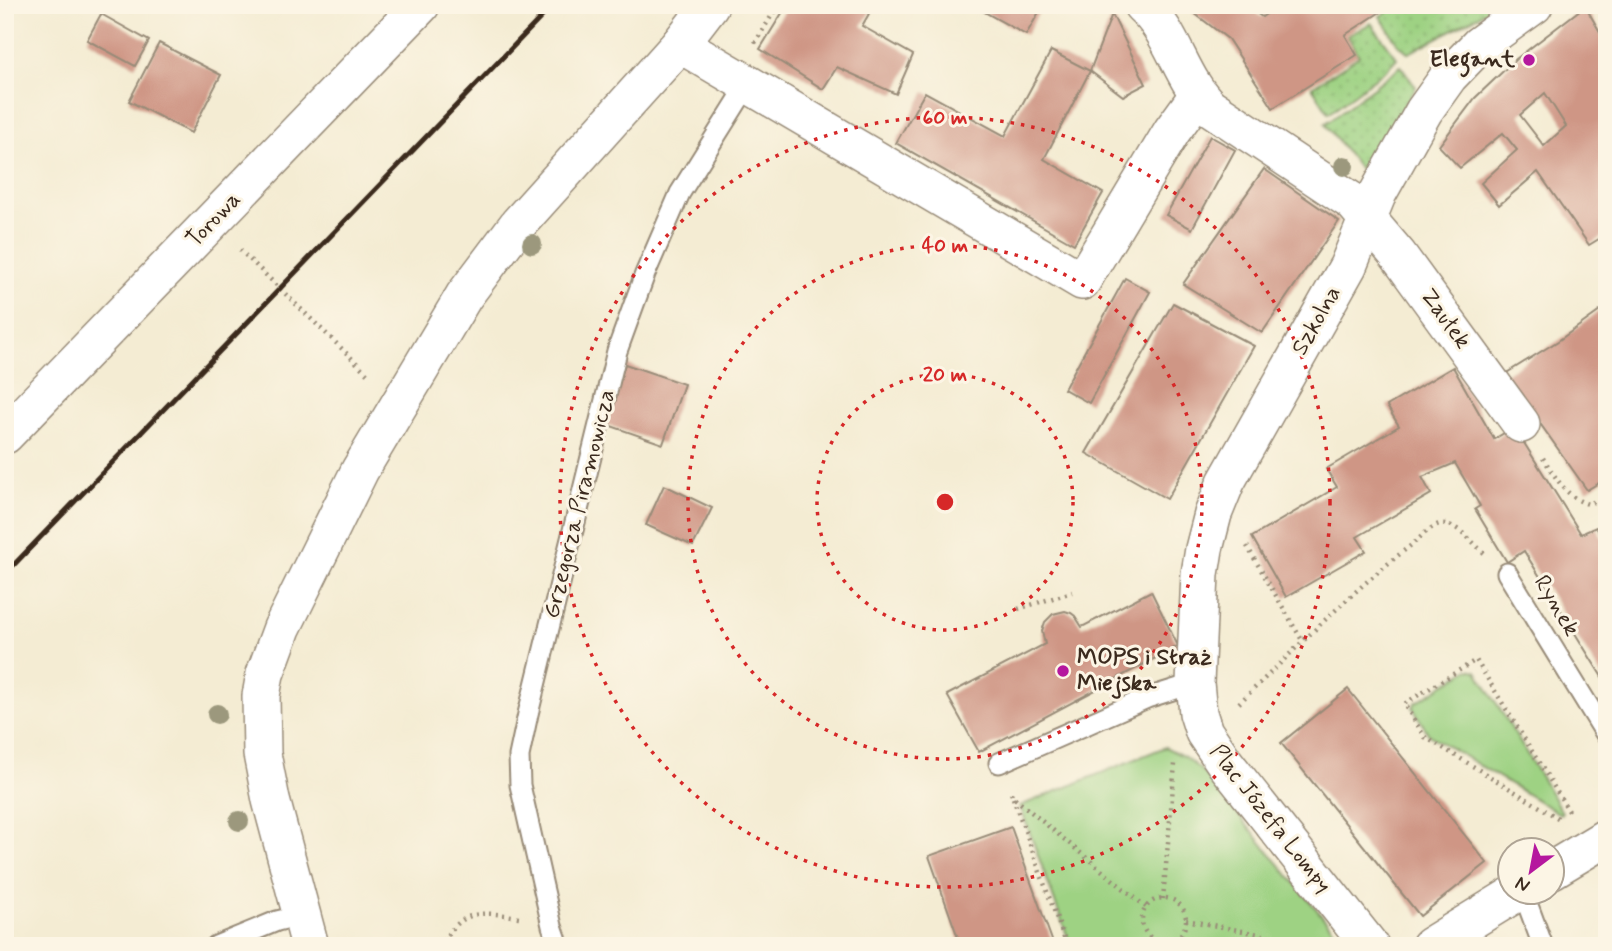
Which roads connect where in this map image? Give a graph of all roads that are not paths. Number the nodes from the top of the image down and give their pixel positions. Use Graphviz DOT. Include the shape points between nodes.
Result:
graph roads {
  1 [pos="421,5"];
  2 [pos="710,5"];
  3 [pos="1142,5"];
  4 [pos="1534,5"];
  5 [pos="680,44"];
  6 [pos="747,86"];
  7 [pos="1198,95"];
  8 [pos="1367,216"];
  9 [pos="1521,424"];
  10 [pos="5,435"];
  11 [pos="1507,573"];
  12 [pos="1195,683"];
  13 [pos="1607,736"];
  14 [pos="999,764"];
  15 [pos="1607,837"];
  16 [pos="1566,862"];
  17 [pos="1496,906"];
  18 [pos="1527,906"];
  19 [pos="306,930"];
  20 [pos="558,943"];
  21 [pos="216,946"];
  22 [pos="1370,946"];
  23 [pos="1430,946"];
  24 [pos="1543,946"];
  1 -- 10 [label="street, Torowa"];
  2 -- 5 [label="street"];
  3 -- 7 [label="street" via="1162,27"];
  4 -- 8 [label="street, Szkolna" via="1479,45 1450,76 1424,110"];
  5 -- 6 [label="street"];
  5 -- 19 [label="street" via="519,223 464,296 360,470 282,628 261,695 262,754"];
  6 -- 7 [label="street" via="1082,281"];
  6 -- 20 [label="lane, Grzegorza Piramowicza" via="680,193 617,351 528,714 519,756 520,785"];
  7 -- 8 [label="street" via="1226,119 1336,189"];
  8 -- 9 [label="street, Zaułek"];
  8 -- 12 [label="street, Szkolna" via="1348,266 1226,482 1213,514 1200,574"];
  11 -- 13 [label="lane, Rynek"];
  12 -- 14 [label="lane" via="1147,698"];
  12 -- 22 [label="street, Plac Józefa Lompy" via="1204,732"];
  15 -- 16 [label="street"];
  17 -- 23 [label="street"];
  18 -- 24 [label="lane"];
  19 -- 21 [label="lane" via="277,921"];
}
